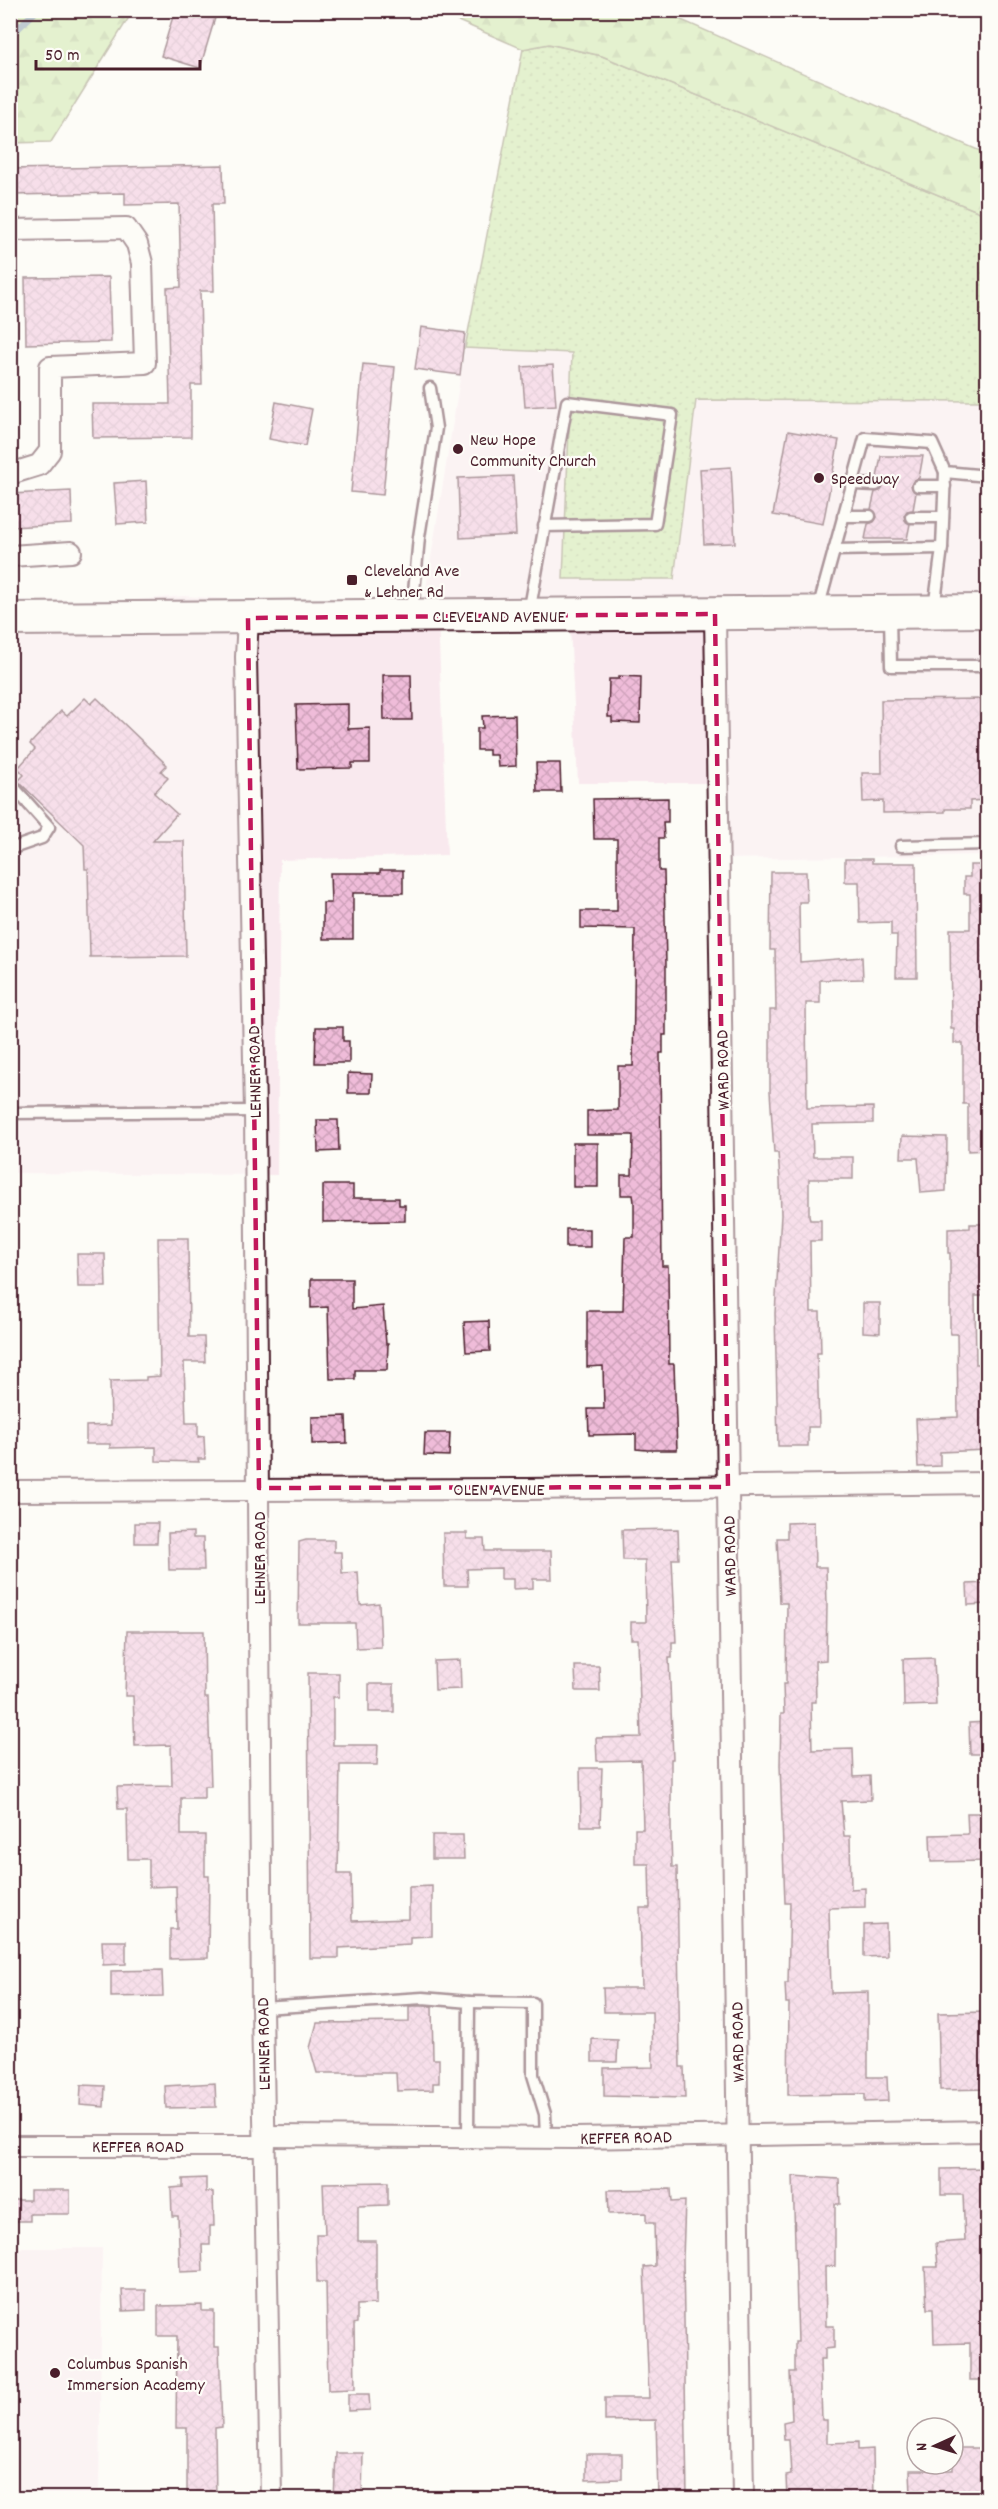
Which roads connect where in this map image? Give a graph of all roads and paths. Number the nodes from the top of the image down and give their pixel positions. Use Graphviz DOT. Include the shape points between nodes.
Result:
graph roads {
  1 [pos="10,230"];
  2 [pos="430,388"];
  3 [pos="945,472"];
  4 [pos="10,474"];
  5 [pos="987,476"];
  6 [pos="853,484"];
  7 [pos="876,485"];
  8 [pos="918,486"];
  9 [pos="945,486"];
  10 [pos="843,516"];
  11 [pos="870,516"];
  12 [pos="911,517"];
  13 [pos="943,517"];
  14 [pos="544,526"];
  15 [pos="942,548"];
  16 [pos="834,550"];
  17 [pos="71,552"];
  18 [pos="10,556"];
  19 [pos="890,611"];
  20 [pos="934,611"];
  21 [pos="987,611"];
  22 [pos="817,612"];
  23 [pos="715,614"];
  24 [pos="529,616"];
  25 [pos="412,617"];
  26 [pos="248,618"];
  27 [pos="10,619"];
  28 [pos="987,666"];
  29 [pos="10,783"];
  30 [pos="987,844"];
  31 [pos="902,846"];
  32 [pos="10,849"];
  33 [pos="255,1111"];
  34 [pos="10,1113"];
  35 [pos="987,1483"];
  36 [pos="728,1487"];
  37 [pos="259,1488"];
  38 [pos="10,1491"];
  39 [pos="469,2002"];
  40 [pos="262,2008"];
  41 [pos="987,2131"];
  42 [pos="468,2136"];
  43 [pos="739,2136"];
  44 [pos="546,2137"];
  45 [pos="265,2141"];
  46 [pos="10,2146"];
  47 [pos="271,2499"];
  48 [pos="743,2499"];
  1 -- 4 [label="street" via="126,228 137,244 142,263 145,363 50,367 50,451 39,465"];
  2 -- 25 [label="lane" via="436,428 419,537"];
  3 -- 5 [label="lane"];
  3 -- 6 [label="lane" via="932,443 865,438"];
  3 -- 9 [label="lane"];
  6 -- 7 [label="lane"];
  6 -- 10 [label="lane"];
  8 -- 9 [label="lane"];
  9 -- 13 [label="lane"];
  10 -- 11 [label="lane"];
  10 -- 16 [label="lane"];
  12 -- 13 [label="lane"];
  13 -- 15 [label="lane"];
  14 -- 14 [label="lane" via="567,402 672,415 655,524"];
  14 -- 24 [label="lane"];
  15 -- 16 [label="lane"];
  15 -- 20 [label="lane"];
  16 -- 22 [label="lane"];
  17 -- 18 [label="street"];
  19 -- 20 [label="main road, CLEVELAND AVENUE"];
  19 -- 22 [label="main road, CLEVELAND AVENUE"];
  19 -- 28 [label="lane" via="891,666"];
  20 -- 21 [label="main road, CLEVELAND AVENUE"];
  22 -- 23 [label="main road, CLEVELAND AVENUE"];
  23 -- 24 [label="main road, CLEVELAND AVENUE"];
  23 -- 36 [label="street, WARD ROAD"];
  24 -- 25 [label="main road, CLEVELAND AVENUE"];
  25 -- 26 [label="main road, CLEVELAND AVENUE"];
  26 -- 27 [label="main road, CLEVELAND AVENUE"];
  26 -- 33 [label="street, LEHNER ROAD"];
  29 -- 32 [label="lane" via="49,827 42,838"];
  30 -- 31 [label="lane"];
  33 -- 34 [label="lane"];
  33 -- 37 [label="street, LEHNER ROAD"];
  35 -- 36 [label="street, OLEN AVENUE"];
  36 -- 37 [label="street, OLEN AVENUE"];
  36 -- 43 [label="street, WARD ROAD"];
  37 -- 38 [label="street, OLEN AVENUE"];
  37 -- 40 [label="street, LEHNER ROAD"];
  39 -- 40 [label="lane" via="423,1998"];
  39 -- 42 [label="lane"];
  39 -- 44 [label="lane" via="533,2003 533,2075 545,2114"];
  40 -- 45 [label="street, LEHNER ROAD"];
  41 -- 43 [label="street, KEFFER ROAD"];
  42 -- 44 [label="street, KEFFER ROAD"];
  42 -- 45 [label="street, KEFFER ROAD"];
  43 -- 44 [label="street, KEFFER ROAD"];
  43 -- 48 [label="street, WARD ROAD"];
  45 -- 46 [label="street, KEFFER ROAD"];
  45 -- 47 [label="street, LEHNER ROAD"];
}
